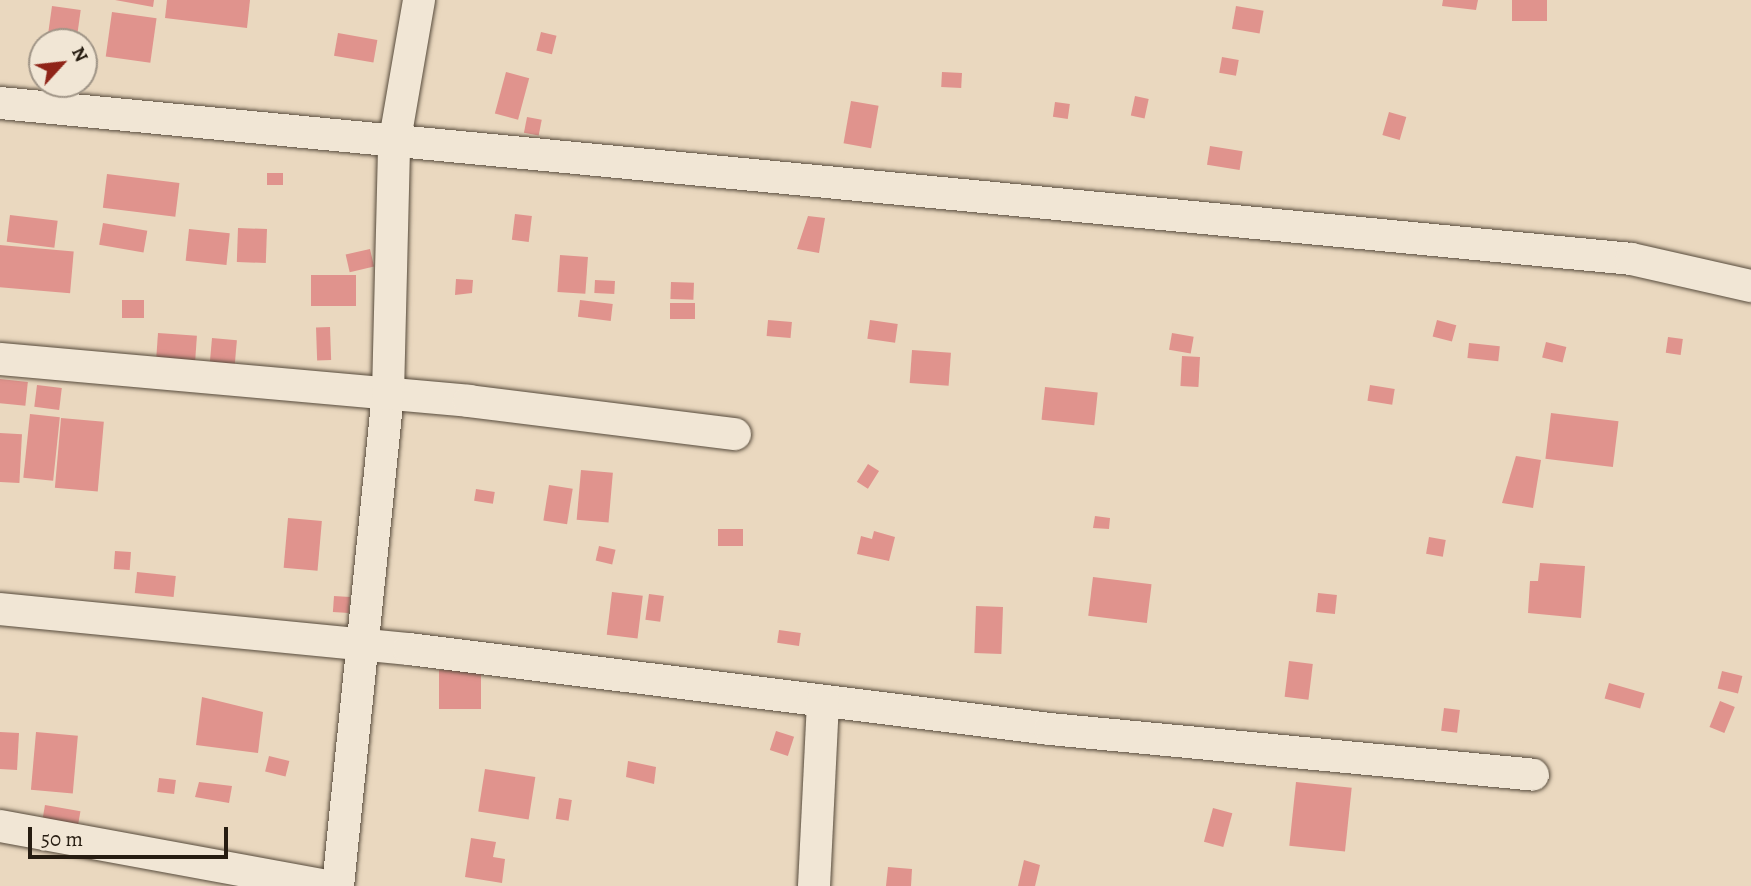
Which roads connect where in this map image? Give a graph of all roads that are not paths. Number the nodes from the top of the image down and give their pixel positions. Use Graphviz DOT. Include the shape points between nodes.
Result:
graph roads {
  1 [pos="419,0"];
  2 [pos="0,103"];
  3 [pos="394,145"];
  4 [pos="1751,286"];
  5 [pos="0,359"];
  6 [pos="388,394"];
  7 [pos="736,434"];
  8 [pos="0,609"];
  9 [pos="361,644"];
  10 [pos="823,701"];
  11 [pos="1533,775"];
  12 [pos="0,826"];
  13 [pos="328,886"];
  14 [pos="338,886"];
  15 [pos="814,886"];
  1 -- 3 [label="street"];
  2 -- 3 [label="street"];
  3 -- 4 [label="street" via="1630,259"];
  3 -- 6 [label="street"];
  5 -- 6 [label="street"];
  6 -- 7 [label="street"];
  6 -- 9 [label="street"];
  8 -- 9 [label="street"];
  9 -- 10 [label="street"];
  9 -- 14 [label="street"];
  10 -- 11 [label="street"];
  10 -- 15 [label="street"];
  12 -- 13 [label="street"];
}
